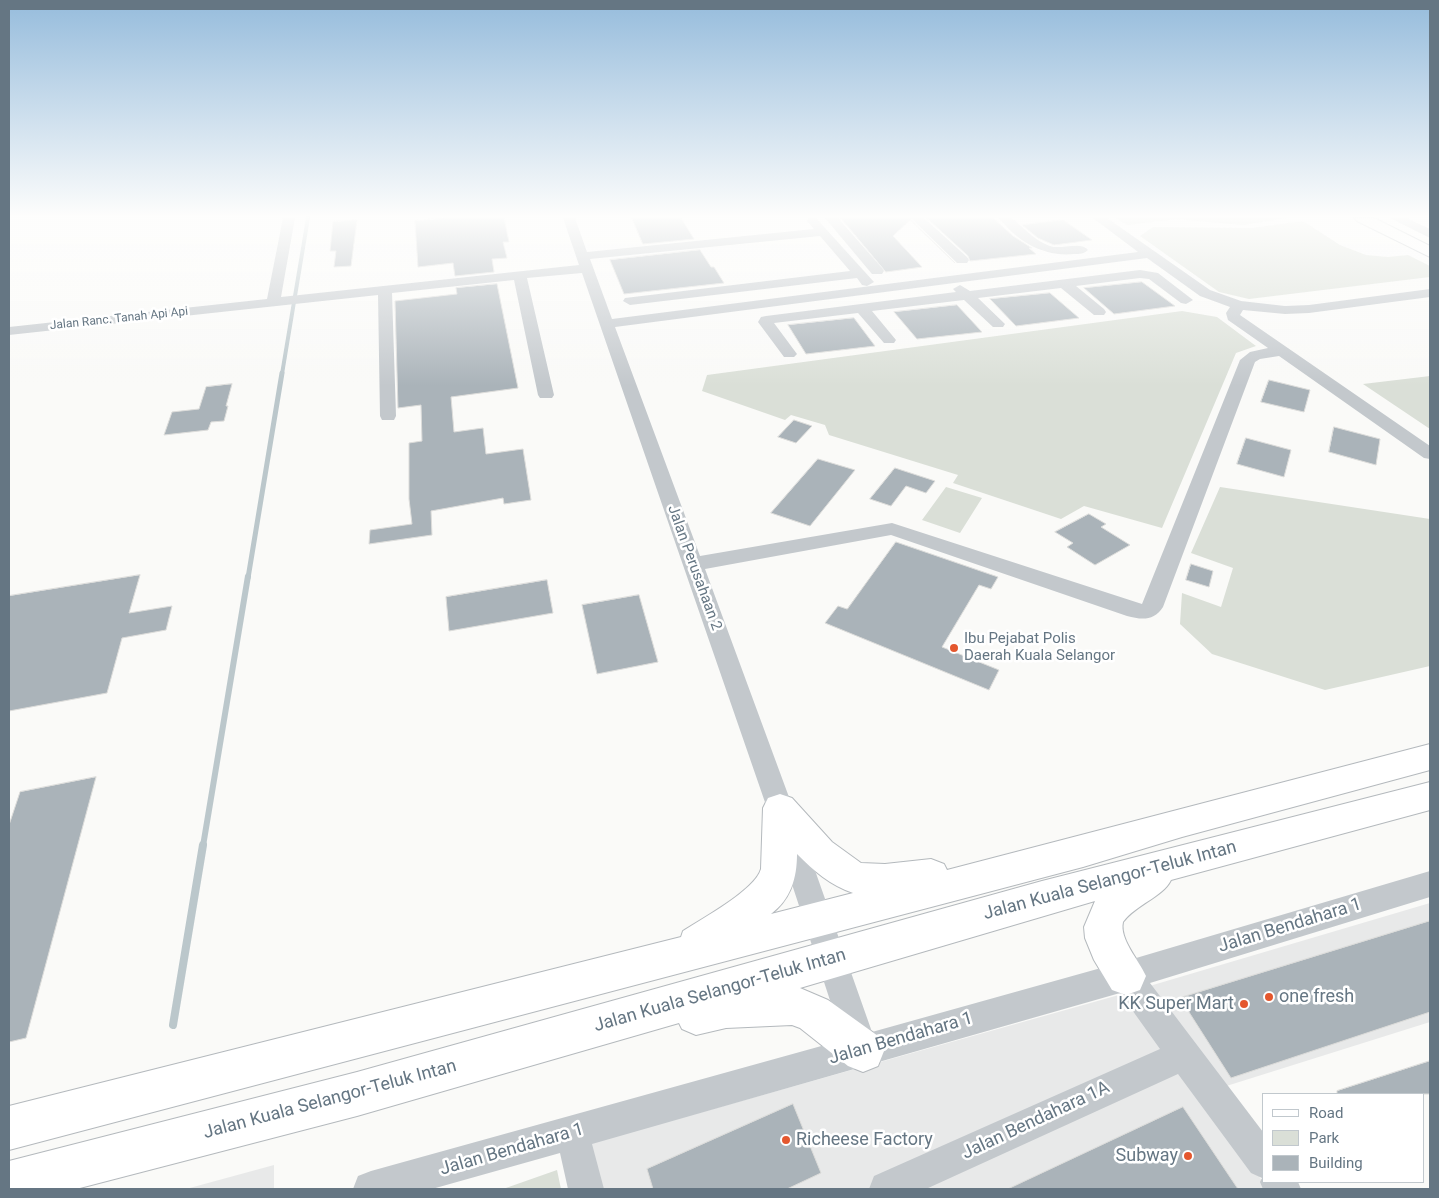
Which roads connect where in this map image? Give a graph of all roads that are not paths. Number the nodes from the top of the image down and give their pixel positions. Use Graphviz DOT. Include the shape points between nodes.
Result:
graph roads {
  1 [pos="282,274"];
  2 [pos="530,274"];
  3 [pos="589,274"];
  4 [pos="860,274"];
  5 [pos="997,274"];
  6 [pos="1178,274"];
  7 [pos="520,276"];
  8 [pos="950,280"];
  9 [pos="1064,283"];
  10 [pos="385,290"];
  11 [pos="873,290"];
  12 [pos="1430,293"];
  13 [pos="966,294"];
  14 [pos="1186,300"];
  15 [pos="630,301"];
  16 [pos="279,302"];
  17 [pos="1239,305"];
  18 [pos="860,307"];
  19 [pos="1099,312"];
  20 [pos="607,324"];
  21 [pos="998,324"];
  22 [pos="9,330"];
  23 [pos="889,340"];
  24 [pos="1281,352"];
  25 [pos="790,354"];
  26 [pos="546,394"];
  27 [pos="388,416"];
  28 [pos="1430,454"];
  29 [pos="693,564"];
  30 [pos="1430,757"];
  31 [pos="1430,796"];
  32 [pos="780,808"];
  33 [pos="1083,851"];
  34 [pos="1171,865"];
  35 [pos="1430,884"];
  36 [pos="818,920"];
  37 [pos="684,954"];
  38 [pos="831,960"];
  39 [pos="1126,976"];
  40 [pos="863,1050"];
  41 [pos="1185,1054"];
  42 [pos="357,1094"];
  43 [pos="9,1128"];
  44 [pos="572,1132"];
  45 [pos="1262,1160"];
  46 [pos="9,1184"];
  47 [pos="371,1189"];
  48 [pos="586,1189"];
  49 [pos="887,1189"];
  1 -- 16 [label="street"];
  2 -- 7 [label="street, Jalan Ranc. Tanah Api Api"];
  3 -- 20 [label="street, Jalan Perusahaan 2"];
  4 -- 11 [label="street"];
  4 -- 15 [label="street"];
  5 -- 8 [label="street"];
  6 -- 17 [label="street" via="1205,293"];
  7 -- 10 [label="street, Jalan Ranc. Tanah Api Api"];
  7 -- 26 [label="street"];
  8 -- 11 [label="street"];
  8 -- 13 [label="street"];
  9 -- 13 [label="street"];
  9 -- 14 [label="street" via="1147,274"];
  9 -- 19 [label="street"];
  10 -- 16 [label="street, Jalan Ranc. Tanah Api Api"];
  10 -- 27 [label="street"];
  11 -- 20 [label="street"];
  12 -- 17 [label="street" via="1309,309"];
  13 -- 18 [label="street"];
  13 -- 21 [label="street"];
  16 -- 22 [label="street, Jalan Ranc. Tanah Api Api"];
  17 -- 24 [label="street" via="1233,316"];
  18 -- 23 [label="street"];
  18 -- 25 [label="street" via="766,320"];
  20 -- 29 [label="street, Jalan Perusahaan 2"];
  24 -- 28 [label="street"];
  24 -- 29 [label="street" via="1248,360 1152,607 1146,612 892,529"];
  29 -- 32 [label="street, Jalan Perusahaan 2"];
  30 -- 33 [label="main road"];
  31 -- 34 [label="main road, Jalan Kuala Selangor-Teluk Intan"];
  32 -- 33 [label="main road" via="818,852 846,873 869,881 924,876"];
  32 -- 36 [label="street, Jalan Perusahaan 2"];
  32 -- 37 [label="main road" via="780,869 774,887"];
  33 -- 36 [label="main road"];
  34 -- 38 [label="main road, Jalan Kuala Selangor-Teluk Intan" via="1042,898"];
  34 -- 39 [label="main road" via="1113,904 1104,920 1104,938"];
  35 -- 39 [label="street, Jalan Bendahara 1"];
  36 -- 37 [label="main road"];
  36 -- 38 [label="street, Jalan Perusahaan 2"];
  37 -- 43 [label="main road"];
  38 -- 40 [label="street, Jalan Perusahaan 2"];
  38 -- 42 [label="main road, Jalan Kuala Selangor-Teluk Intan"];
  39 -- 40 [label="street, Jalan Bendahara 1"];
  39 -- 41 [label="street"];
  40 -- 42 [label="main road" via="814,1014 793,1005 726,1008"];
  40 -- 44 [label="street, Jalan Bendahara 1"];
  41 -- 45 [label="street"];
  41 -- 49 [label="street, Jalan Bendahara 1A"];
  42 -- 46 [label="main road, Jalan Kuala Selangor-Teluk Intan"];
  44 -- 47 [label="street, Jalan Bendahara 1"];
  44 -- 48 [label="street"];
}
